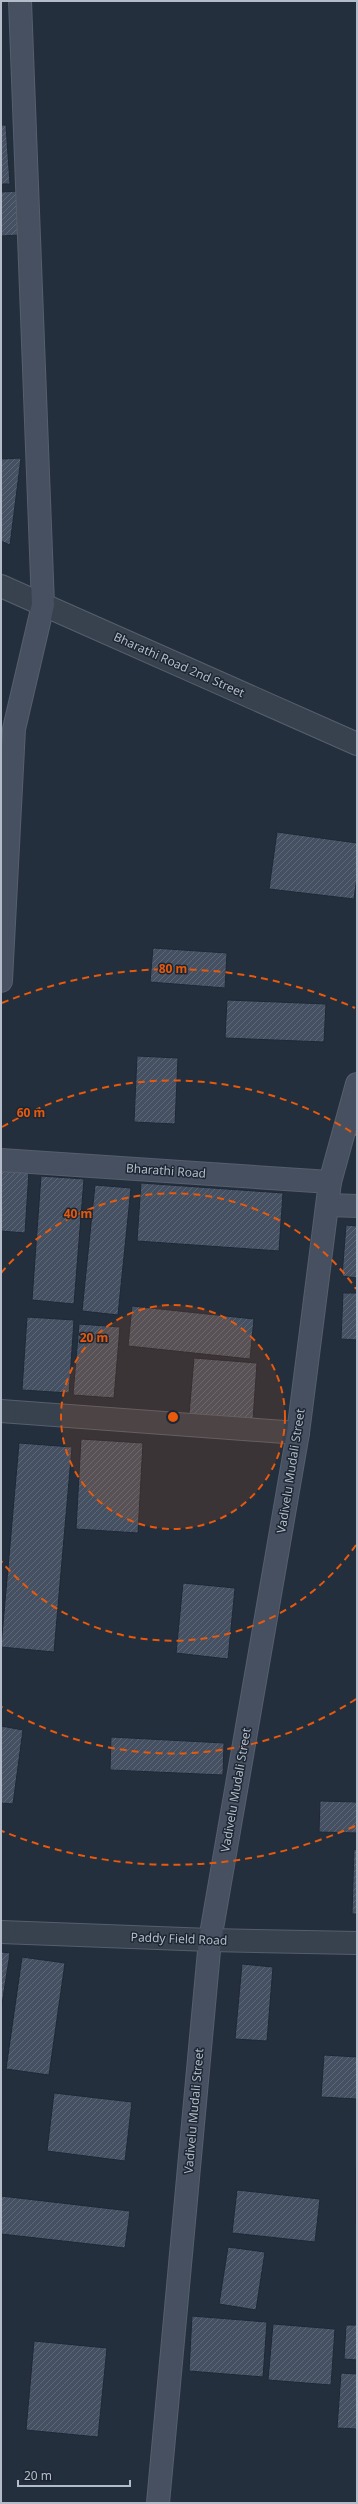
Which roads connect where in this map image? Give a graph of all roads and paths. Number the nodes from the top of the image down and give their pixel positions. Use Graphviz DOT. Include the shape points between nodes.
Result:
graph roads {
  1 [pos="20,1"];
  2 [pos="1,586"];
  3 [pos="43,605"];
  4 [pos="357,744"];
  5 [pos="5,845"];
  6 [pos="1,981"];
  7 [pos="357,1084"];
  8 [pos="1,1160"];
  9 [pos="330,1182"];
  10 [pos="328,1205"];
  11 [pos="357,1206"];
  12 [pos="1,1411"];
  13 [pos="298,1433"];
  14 [pos="1,1932"];
  15 [pos="210,1940"];
  16 [pos="357,1943"];
  17 [pos="158,2503"];
  1 -- 3 [label="street"];
  2 -- 3 [label="street, Bharathi Road 2nd Street"];
  3 -- 4 [label="street, Bharathi Road 2nd Street"];
  3 -- 5 [label="street" via="14,729"];
  5 -- 6 [label="street"];
  7 -- 9 [label="street, Vadivelu Mudali Street"];
  8 -- 9 [label="street, Bharathi Road"];
  9 -- 10 [label="street, Vadivelu Mudali Street"];
  10 -- 11 [label="street"];
  10 -- 13 [label="street, Vadivelu Mudali Street"];
  12 -- 13 [label="street"];
  13 -- 15 [label="street, Vadivelu Mudali Street"];
  14 -- 15 [label="street, Paddy Field Road"];
  15 -- 16 [label="street, Paddy Field Road"];
  15 -- 17 [label="street, Vadivelu Mudali Street"];
}
